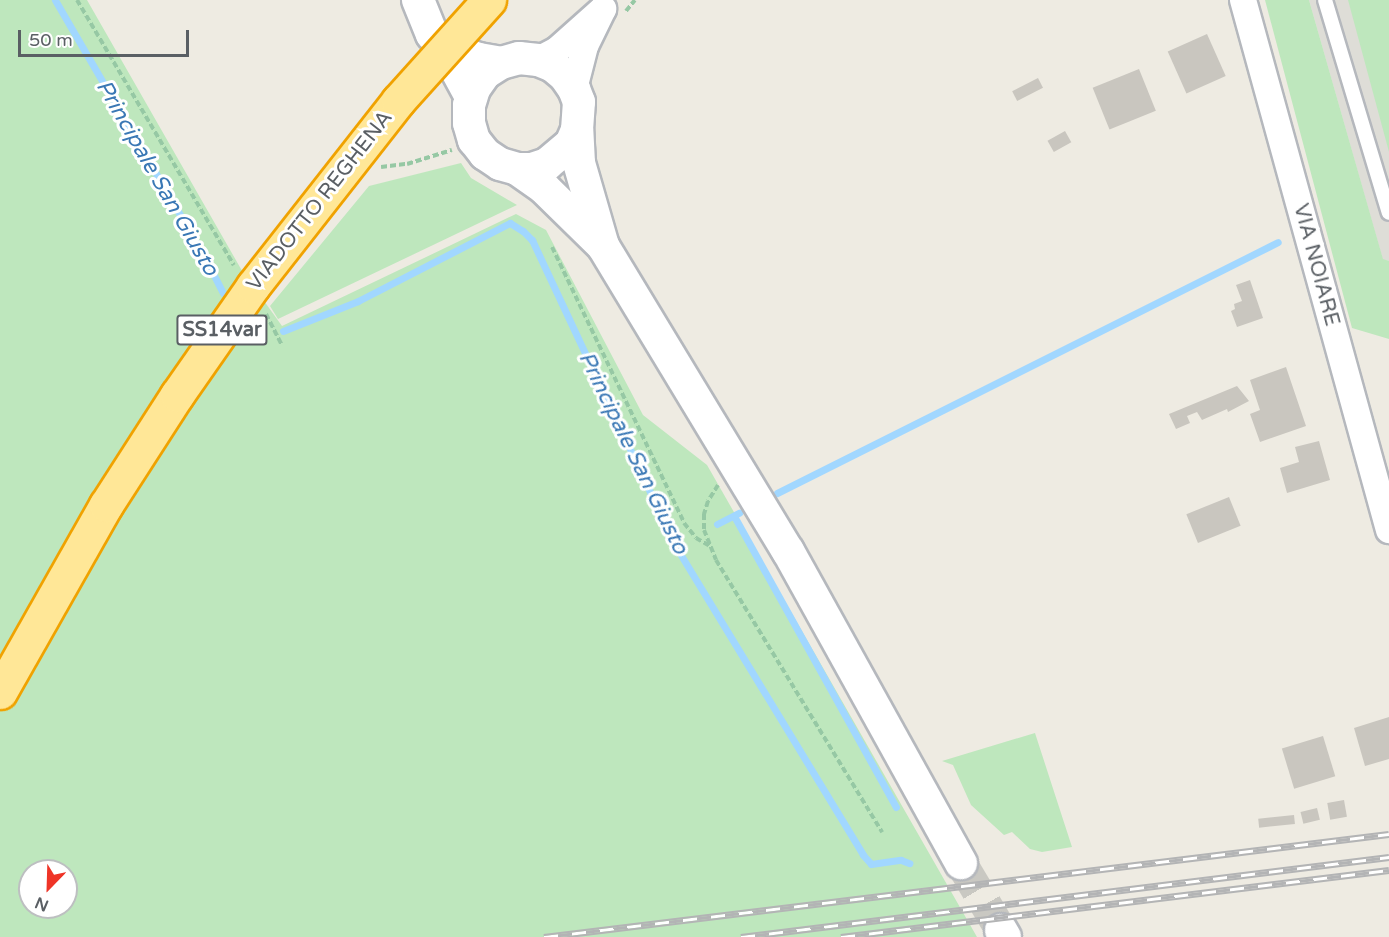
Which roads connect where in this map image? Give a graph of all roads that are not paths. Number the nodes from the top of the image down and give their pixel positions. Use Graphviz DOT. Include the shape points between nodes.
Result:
graph roads {
  1 [pos="418,0"];
  2 [pos="489,0"];
  3 [pos="1243,0"];
  4 [pos="1325,0"];
  5 [pos="607,5"];
  6 [pos="444,47"];
  7 [pos="538,60"];
  8 [pos="501,63"];
  9 [pos="574,89"];
  10 [pos="471,97"];
  11 [pos="577,130"];
  12 [pos="516,169"];
  13 [pos="1389,213"];
  14 [pos="603,246"];
  15 [pos="1389,530"];
  16 [pos="0,692"];
  17 [pos="960,862"];
  1 -- 6 [label="street" via="432,34"];
  2 -- 16 [label="highway, VIADOTTO REGHENA / SS14var, bridge" via="398,101 253,286 106,505"];
  3 -- 15 [label="street, VIA NOIARE"];
  4 -- 13 [label="lane"];
  5 -- 7 [label="street" via="565,43"];
  5 -- 9 [label="street" via="585,46"];
  6 -- 8 [label="street"];
  6 -- 10 [label="street"];
  7 -- 8 [label="street" via="519,58"];
  7 -- 9 [label="street" via="565,76"];
  8 -- 10 [label="street" via="485,73"];
  9 -- 11 [label="street" via="579,102"];
  10 -- 12 [label="street" via="469,123 474,140 485,154"];
  11 -- 12 [label="street" via="571,144 547,164"];
  11 -- 14 [label="street" via="581,173"];
  12 -- 14 [label="street" via="561,203"];
  14 -- 17 [label="street" via="788,551"];
}
